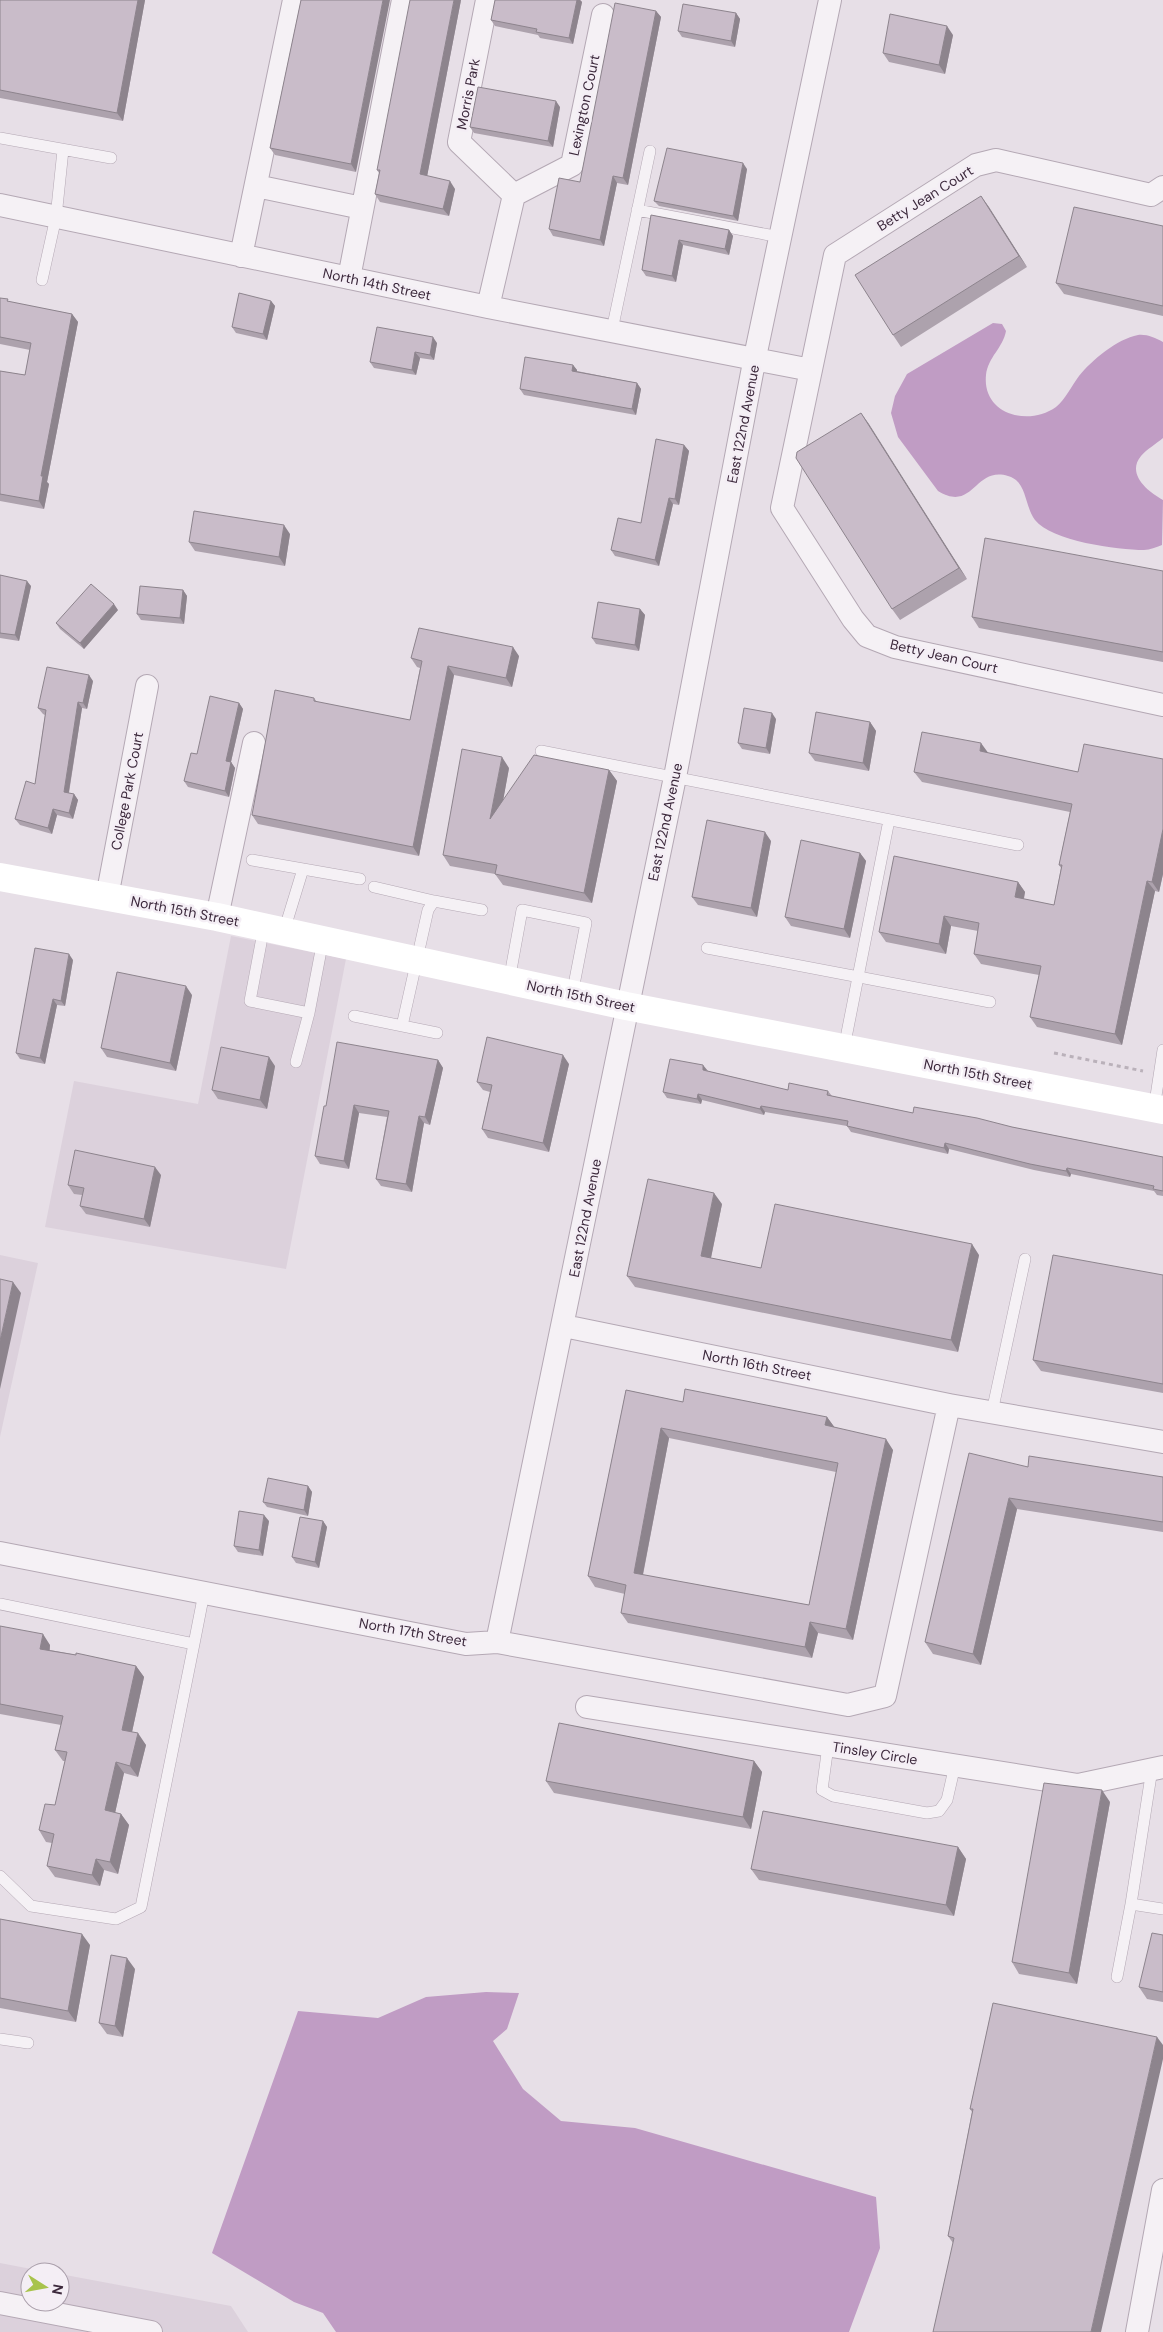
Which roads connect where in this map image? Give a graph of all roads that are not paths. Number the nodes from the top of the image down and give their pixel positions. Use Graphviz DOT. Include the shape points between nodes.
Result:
graph roads {
  1 [pos="294,0"];
  2 [pos="403,0"];
  3 [pos="486,0"];
  4 [pos="830,0"];
  5 [pos="603,15"];
  6 [pos="0,138"];
  7 [pos="63,150"];
  8 [pos="650,151"];
  9 [pos="111,158"];
  10 [pos="256,186"];
  11 [pos="1159,193"];
  12 [pos="514,195"];
  13 [pos="0,205"];
  14 [pos="362,208"];
  15 [pos="638,210"];
  16 [pos="56,217"];
  17 [pos="780,238"];
  18 [pos="241,256"];
  19 [pos="348,278"];
  20 [pos="42,280"];
  21 [pos="488,307"];
  22 [pos="612,330"];
  23 [pos="755,357"];
  24 [pos="811,370"];
  25 [pos="147,686"];
  26 [pos="1163,705"];
  27 [pos="254,743"];
  28 [pos="541,751"];
  29 [pos="675,777"];
  30 [pos="889,820"];
  31 [pos="1018,845"];
  32 [pos="252,860"];
  33 [pos="303,869"];
  34 [pos="0,877"];
  35 [pos="360,879"];
  36 [pos="374,887"];
  37 [pos="107,897"];
  38 [pos="434,901"];
  39 [pos="482,910"];
  40 [pos="218,917"];
  41 [pos="274,929"];
  42 [pos="323,940"];
  43 [pos="707,948"];
  44 [pos="417,960"];
  45 [pos="858,977"];
  46 [pos="509,981"];
  47 [pos="572,995"];
  48 [pos="990,1002"];
  49 [pos="626,1006"];
  50 [pos="309,1013"];
  51 [pos="354,1016"];
  52 [pos="402,1026"];
  53 [pos="437,1033"];
  54 [pos="844,1048"];
  55 [pos="1163,1050"];
  56 [pos="296,1062"];
  57 [pos="1158,1110"];
  58 [pos="1026,1259"];
  59 [pos="564,1326"];
  60 [pos="949,1405"];
  61 [pos="992,1412"];
  62 [pos="1163,1442"];
  63 [pos="0,1553"];
  64 [pos="204,1593"];
  65 [pos="0,1604"];
  66 [pos="497,1642"];
  67 [pos="194,1644"];
  68 [pos="586,1707"];
  69 [pos="828,1746"];
  70 [pos="955,1766"];
  71 [pos="1158,1768"];
  72 [pos="0,1876"];
  73 [pos="1131,1904"];
  74 [pos="1163,1909"];
  75 [pos="1117,1977"];
  76 [pos="0,2039"];
  77 [pos="28,2043"];
  78 [pos="1163,2190"];
  79 [pos="0,2303"];
  80 [pos="152,2332"];
  81 [pos="1137,2332"];
  1 -- 10 [label="street"];
  2 -- 14 [label="street"];
  3 -- 12 [label="street, Morris Park" via="459,142"];
  4 -- 17 [label="street, East 122nd Avenue"];
  5 -- 12 [label="street, Lexington Court" via="572,165"];
  6 -- 7 [label="lane"];
  7 -- 9 [label="lane"];
  7 -- 16 [label="lane"];
  8 -- 15 [label="lane"];
  10 -- 14 [label="street"];
  10 -- 18 [label="street"];
  11 -- 24 [label="street, Betty Jean Court" via="996,160 976,165 835,255"];
  12 -- 21 [label="street"];
  13 -- 16 [label="street, North 14th Street"];
  14 -- 19 [label="street"];
  15 -- 17 [label="lane"];
  15 -- 22 [label="lane"];
  16 -- 18 [label="street, North 14th Street"];
  16 -- 20 [label="lane"];
  17 -- 23 [label="street, East 122nd Avenue"];
  18 -- 19 [label="street, North 14th Street"];
  19 -- 21 [label="street, North 14th Street"];
  21 -- 22 [label="street, North 14th Street"];
  22 -- 23 [label="street, North 14th Street"];
  23 -- 24 [label="street"];
  23 -- 29 [label="street, East 122nd Avenue"];
  24 -- 26 [label="street, Betty Jean Court" via="782,508 853,620 867,636 894,647"];
  25 -- 37 [label="street, College Park Court"];
  27 -- 40 [label="street"];
  28 -- 29 [label="lane"];
  29 -- 30 [label="lane"];
  29 -- 49 [label="street, East 122nd Avenue"];
  30 -- 31 [label="lane"];
  30 -- 45 [label="lane"];
  32 -- 33 [label="lane"];
  33 -- 35 [label="lane"];
  33 -- 41 [label="lane"];
  34 -- 37 [label="street, North 15th Street"];
  36 -- 38 [label="lane"];
  37 -- 40 [label="street, North 15th Street"];
  38 -- 39 [label="lane"];
  38 -- 44 [label="lane" via="428,910"];
  40 -- 41 [label="street, North 15th Street"];
  41 -- 42 [label="street, North 15th Street"];
  41 -- 50 [label="lane" via="250,1001"];
  42 -- 44 [label="street, North 15th Street"];
  42 -- 50 [label="lane"];
  43 -- 45 [label="lane"];
  44 -- 46 [label="street, North 15th Street"];
  44 -- 52 [label="lane"];
  45 -- 48 [label="lane"];
  45 -- 54 [label="lane"];
  46 -- 47 [label="street, North 15th Street"];
  46 -- 47 [label="lane" via="522,910 586,923"];
  47 -- 49 [label="street, North 15th Street"];
  49 -- 54 [label="street, North 15th Street"];
  49 -- 59 [label="street, East 122nd Avenue"];
  50 -- 56 [label="lane"];
  51 -- 52 [label="lane"];
  52 -- 53 [label="lane"];
  54 -- 57 [label="street, North 15th Street"];
  55 -- 57 [label="lane" via="1158,1075"];
  58 -- 61 [label="lane"];
  59 -- 60 [label="street, North 16th Street"];
  59 -- 66 [label="street, East 122nd Avenue"];
  60 -- 61 [label="street, North 16th Street"];
  60 -- 66 [label="street, North 17th Street" via="885,1696 848,1705"];
  61 -- 62 [label="street, North 16th Street"];
  63 -- 64 [label="street, North 17th Street"];
  64 -- 66 [label="street, North 17th Street" via="466,1644"];
  64 -- 67 [label="lane"];
  65 -- 67 [label="lane"];
  67 -- 72 [label="lane" via="141,1907 116,1920 31,1906"];
  68 -- 69 [label="street, Tinsley Circle"];
  69 -- 70 [label="street, Tinsley Circle"];
  69 -- 70 [label="lane" via="822,1790 833,1796 927,1813 939,1812 947,1800"];
  70 -- 71 [label="street, Tinsley Circle" via="1078,1785"];
  71 -- 73 [label="lane"];
  73 -- 74 [label="lane"];
  73 -- 75 [label="lane"];
  76 -- 77 [label="lane"];
  78 -- 81 [label="street"];
  79 -- 80 [label="street"];
}
